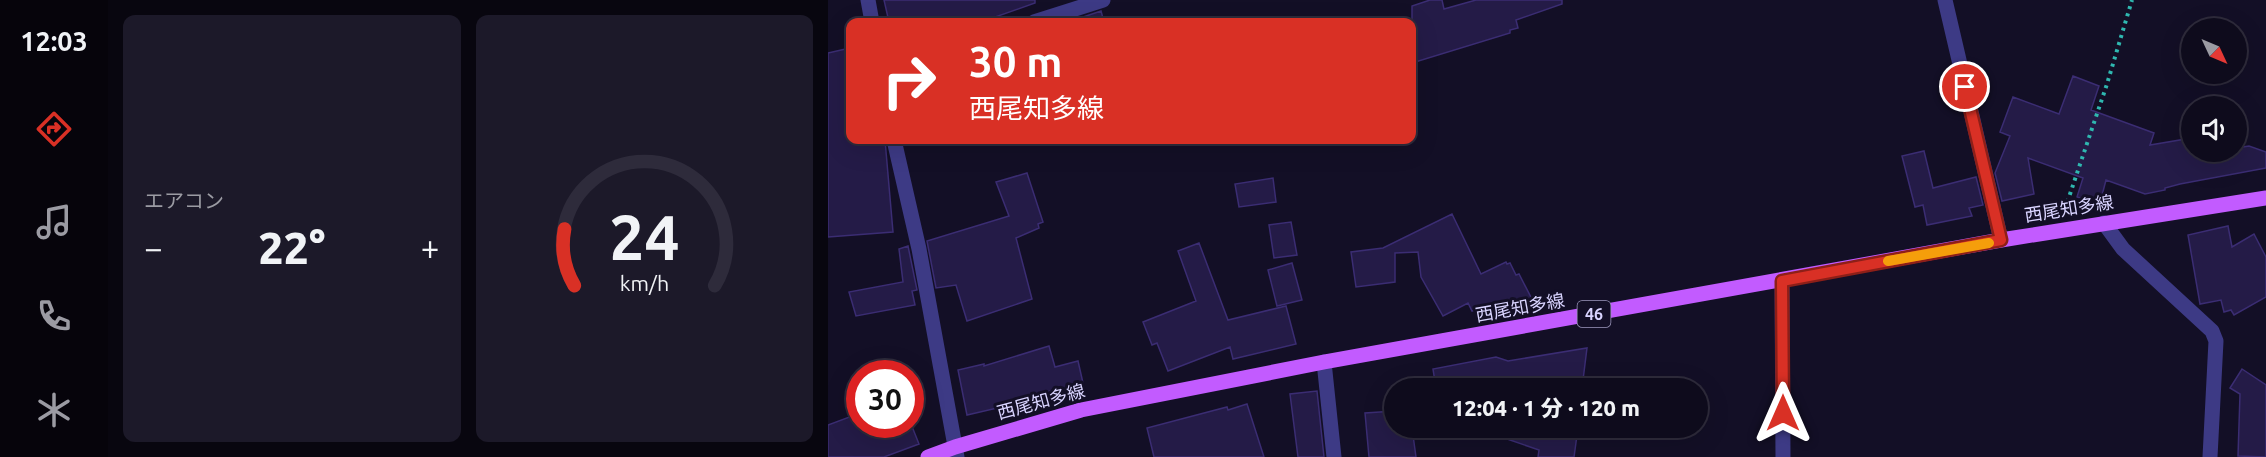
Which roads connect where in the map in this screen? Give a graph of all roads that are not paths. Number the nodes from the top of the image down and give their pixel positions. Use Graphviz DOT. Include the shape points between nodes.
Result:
graph roads {
  1 [pos="868,0"];
  2 [pos="1104,0"];
  3 [pos="1945,0"];
  4 [pos="871,18"];
  5 [pos="1047,18"];
  6 [pos="895,144"];
  7 [pos="2266,198"];
  8 [pos="2104,223"];
  9 [pos="2001,240"];
  10 [pos="1782,281"];
  11 [pos="1324,362"];
  12 [pos="956,452"];
  13 [pos="928,457"];
  14 [pos="1334,457"];
  15 [pos="1783,457"];
  16 [pos="2210,457"];
  1 -- 4 [label="street"];
  2 -- 5 [label="street"];
  3 -- 9 [label="street"];
  6 -- 12 [label="street" via="919,249"];
  7 -- 8 [label="main road, 西尾知多線 / 46"];
  8 -- 9 [label="main road, 西尾知多線 / 46"];
  8 -- 16 [label="street" via="2123,249 2212,331 2216,341"];
  9 -- 10 [label="main road, 西尾知多線 / 46"];
  10 -- 11 [label="main road, 西尾知多線 / 46"];
  10 -- 15 [label="street"];
  11 -- 12 [label="main road, 西尾知多線 / 46" via="1082,410"];
  11 -- 14 [label="street"];
  12 -- 13 [label="main road, 西尾知多線 / 46"];
}
